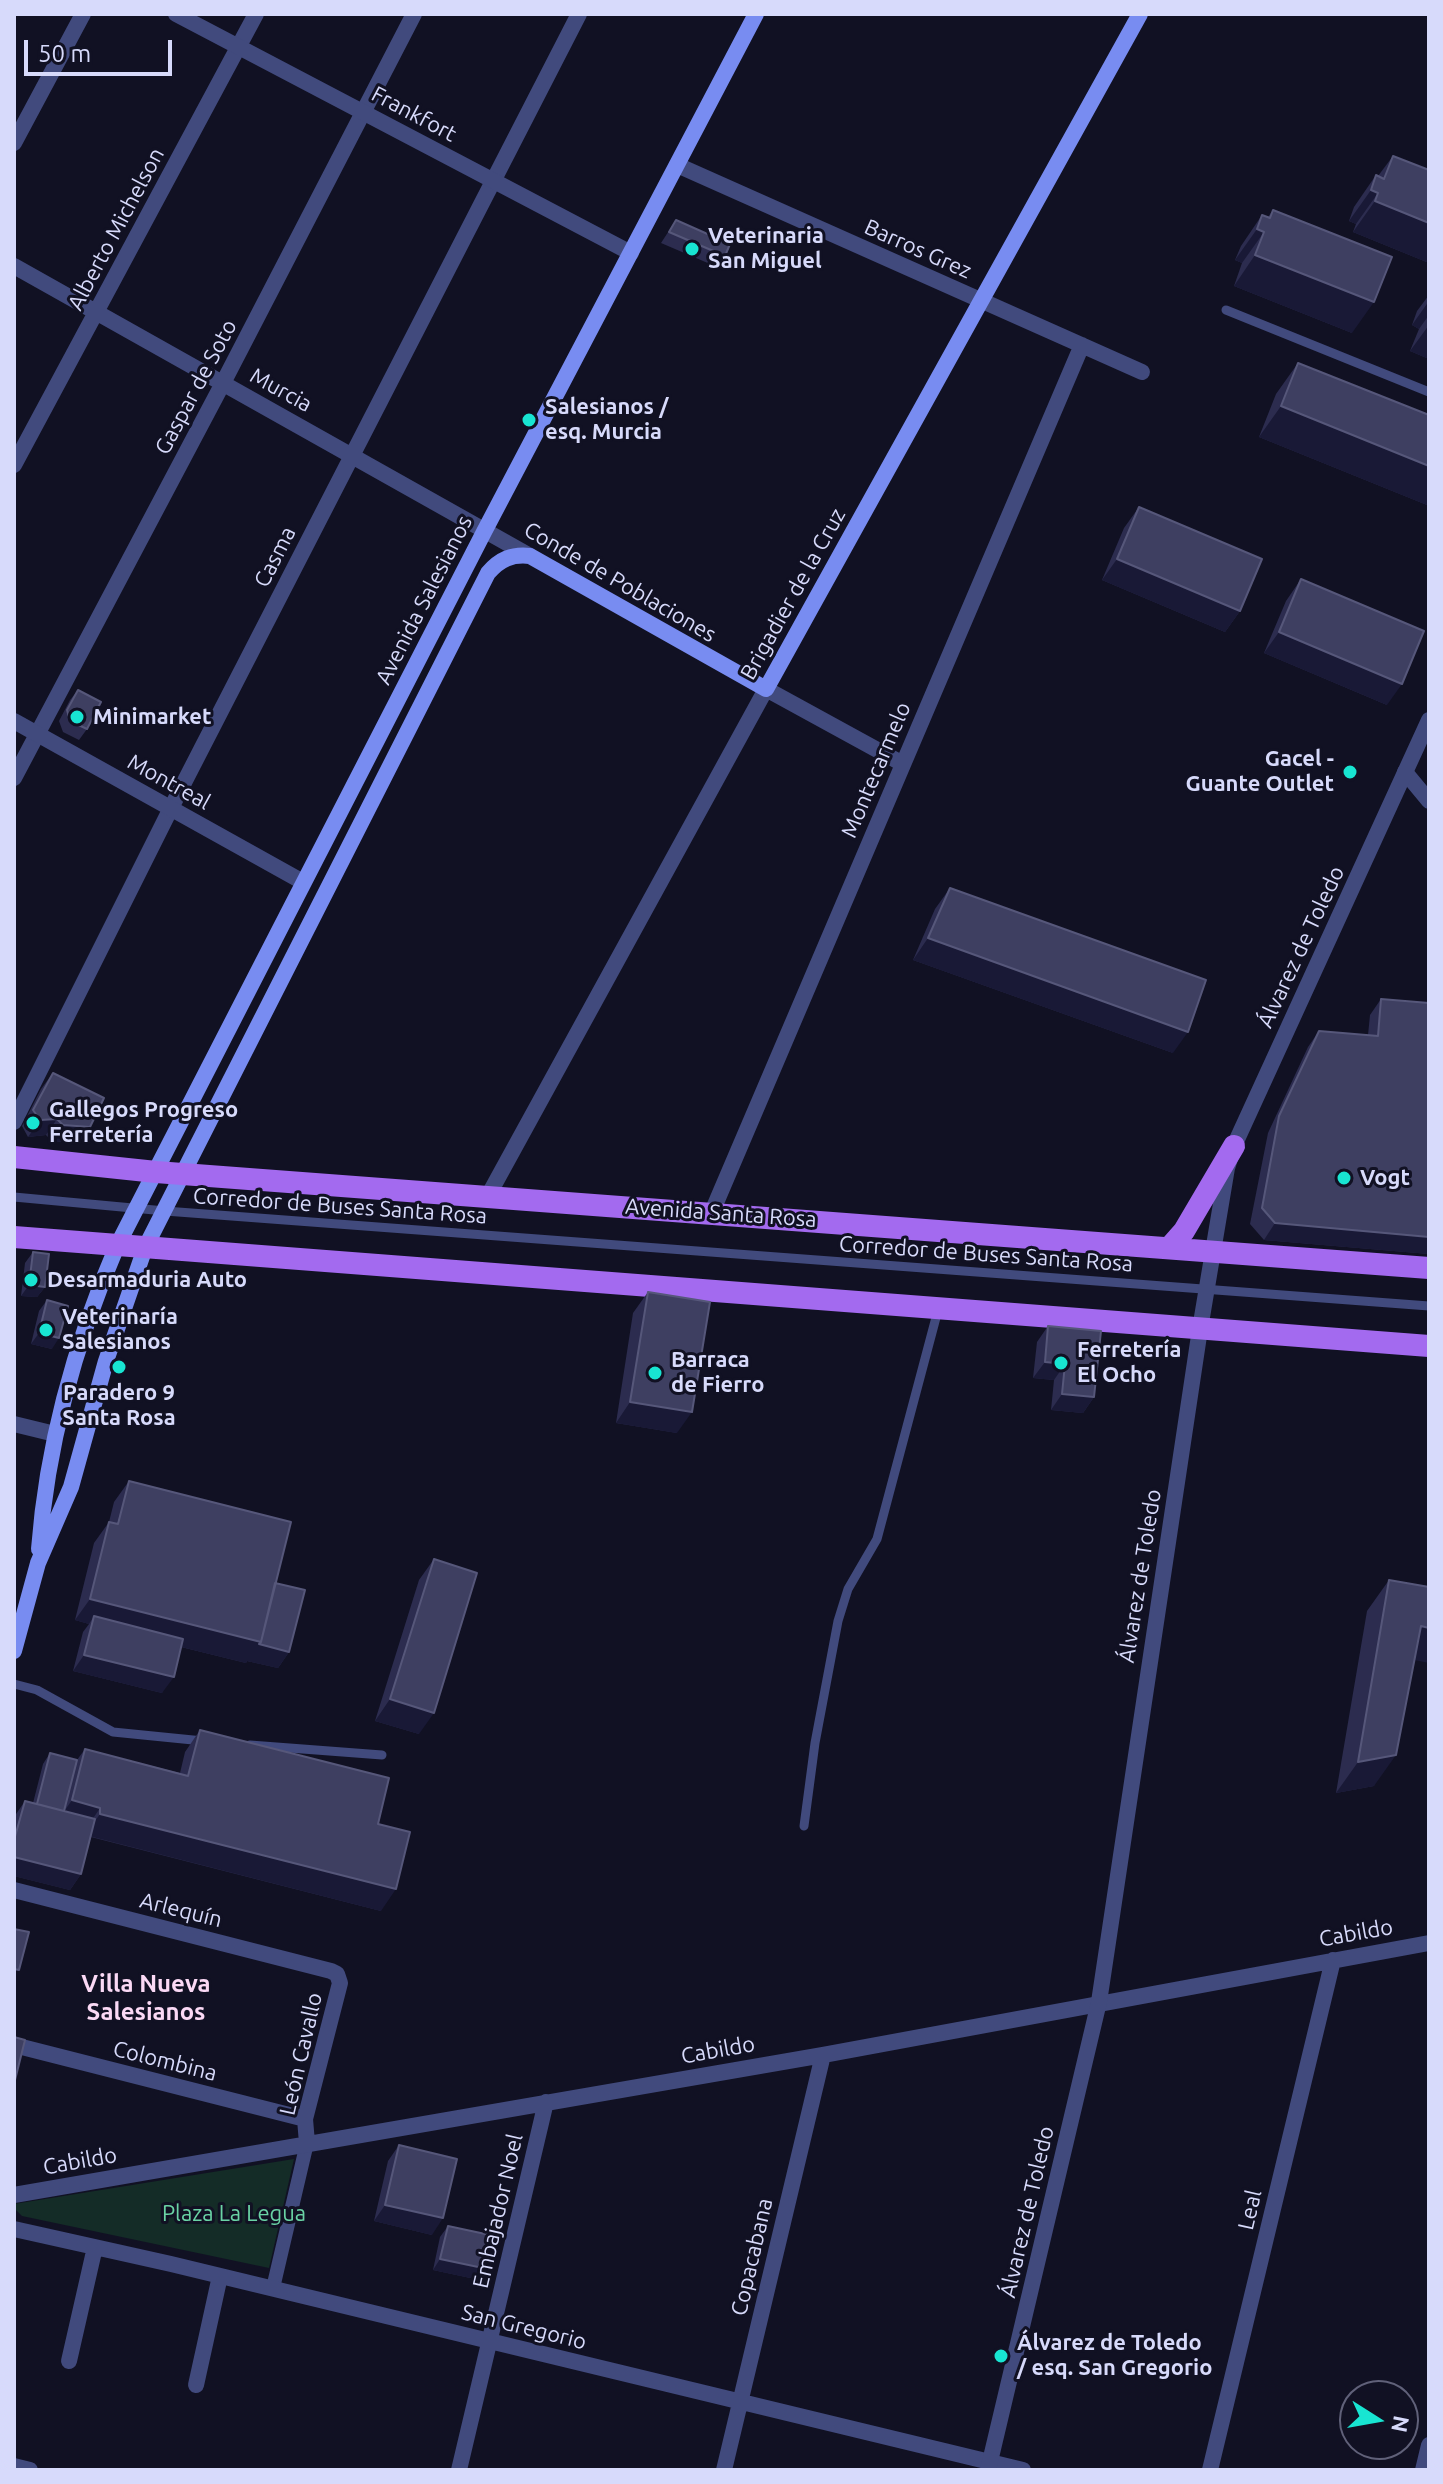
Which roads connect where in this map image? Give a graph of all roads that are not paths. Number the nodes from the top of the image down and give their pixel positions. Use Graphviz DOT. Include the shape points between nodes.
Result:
graph roads {
  1 [pos="83,14"];
  2 [pos="176,14"];
  3 [pos="256,14"];
  4 [pos="414,14"];
  5 [pos="579,14"];
  6 [pos="756,14"];
  7 [pos="1140,14"];
  8 [pos="238,47"];
  9 [pos="363,113"];
  10 [pos="14,143"];
  11 [pos="677,165"];
  12 [pos="493,181"];
  13 [pos="631,253"];
  14 [pos="14,266"];
  15 [pos="981,301"];
  16 [pos="1226,310"];
  17 [pos="96,312"];
  18 [pos="1082,345"];
  19 [pos="1142,372"];
  20 [pos="223,383"];
  21 [pos="1429,392"];
  22 [pos="352,455"];
  23 [pos="14,465"];
  24 [pos="485,530"];
  25 [pos="530,556"];
  26 [pos="766,689"];
  27 [pos="1429,720"];
  28 [pos="14,721"];
  29 [pos="37,734"];
  30 [pos="1424,746"];
  31 [pos="903,764"];
  32 [pos="1405,772"];
  33 [pos="14,778"];
  34 [pos="1429,801"];
  35 [pos="171,808"];
  36 [pos="303,882"];
  37 [pos="14,1122"];
  38 [pos="1234,1146"];
  39 [pos="14,1157"];
  40 [pos="156,1172"];
  41 [pos="183,1173"];
  42 [pos="488,1196"];
  43 [pos="14,1197"];
  44 [pos="136,1208"];
  45 [pos="165,1211"];
  46 [pos="712,1212"];
  47 [pos="14,1237"];
  48 [pos="117,1246"];
  49 [pos="145,1248"];
  50 [pos="1169,1248"];
  51 [pos="1213,1251"];
  52 [pos="1429,1268"];
  53 [pos="1206,1289"];
  54 [pos="1429,1306"];
  55 [pos="939,1307"];
  56 [pos="1200,1329"];
  57 [pos="1429,1346"];
  58 [pos="14,1424"];
  59 [pos="55,1434"];
  60 [pos="38,1563"];
  61 [pos="14,1651"];
  62 [pos="14,1684"];
  63 [pos="208,1741"];
  64 [pos="240,1744"];
  65 [pos="382,1755"];
  66 [pos="804,1826"];
  67 [pos="14,1890"];
  68 [pos="1429,1943"];
  69 [pos="1333,1960"];
  70 [pos="337,1974"];
  71 [pos="1099,2002"];
  72 [pos="14,2045"];
  73 [pos="823,2055"];
  74 [pos="546,2102"];
  75 [pos="305,2119"];
  76 [pos="307,2143"];
  77 [pos="14,2195"];
  78 [pos="14,2229"];
  79 [pos="95,2247"];
  80 [pos="220,2276"];
  81 [pos="273,2288"];
  82 [pos="490,2341"];
  83 [pos="69,2361"];
  84 [pos="196,2385"];
  85 [pos="741,2402"];
  86 [pos="1429,2445"];
  87 [pos="14,2466"];
  88 [pos="989,2466"];
  89 [pos="30,2470"];
  90 [pos="459,2470"];
  91 [pos="724,2470"];
  92 [pos="1023,2470"];
  93 [pos="1210,2470"];
  94 [pos="1423,2470"];
  1 -- 10 [label="street"];
  2 -- 8 [label="street, Frankfort"];
  3 -- 8 [label="street, Alberto Michelson"];
  4 -- 9 [label="street, Gaspar de Soto"];
  5 -- 12 [label="street, Casma"];
  6 -- 11 [label="main road, Avenida Salesianos"];
  7 -- 15 [label="main road, Brigadier de la Cruz"];
  8 -- 9 [label="street, Frankfort"];
  8 -- 17 [label="street, Alberto Michelson"];
  9 -- 12 [label="street, Frankfort"];
  9 -- 20 [label="street, Gaspar de Soto"];
  11 -- 13 [label="main road, Avenida Salesianos"];
  11 -- 15 [label="street, Barros Grez"];
  12 -- 13 [label="street, Frankfort"];
  12 -- 22 [label="street, Casma"];
  13 -- 24 [label="main road, Avenida Salesianos"];
  14 -- 17 [label="street, Murcia"];
  15 -- 18 [label="street, Barros Grez"];
  15 -- 26 [label="main road, Brigadier de la Cruz"];
  16 -- 21 [label="lane"];
  17 -- 20 [label="street, Murcia"];
  17 -- 23 [label="street, Alberto Michelson"];
  18 -- 19 [label="street, Barros Grez"];
  18 -- 31 [label="street, Montecarmelo"];
  20 -- 22 [label="street, Murcia"];
  20 -- 29 [label="street, Gaspar de Soto"];
  22 -- 24 [label="street, Murcia"];
  22 -- 35 [label="street, Casma"];
  24 -- 25 [label="street, Conde de Poblaciones"];
  24 -- 36 [label="main road, Avenida Salesianos"];
  25 -- 26 [label="main road, Conde de Poblaciones"];
  25 -- 41 [label="main road, Avenida Salesianos" via="501,560 488,573"];
  26 -- 31 [label="street, Conde de Poblaciones"];
  26 -- 42 [label="street, Brigadier de la Cruz"];
  27 -- 30 [label="street, Álvarez de Toledo"];
  28 -- 29 [label="street, Montreal"];
  29 -- 33 [label="street, Gaspar de Soto"];
  29 -- 35 [label="street, Montreal"];
  30 -- 32 [label="street, Álvarez de Toledo"];
  31 -- 46 [label="street, Montecarmelo"];
  32 -- 34 [label="street"];
  32 -- 38 [label="street, Álvarez de Toledo"];
  35 -- 36 [label="street, Montreal"];
  35 -- 37 [label="street, Casma"];
  36 -- 40 [label="main road, Avenida Salesianos"];
  38 -- 50 [label="main road"];
  38 -- 51 [label="street, Álvarez de Toledo"];
  39 -- 40 [label="main road, Avenida Santa Rosa"];
  40 -- 41 [label="main road, Avenida Santa Rosa"];
  40 -- 44 [label="main road, Avenida Salesianos"];
  41 -- 42 [label="main road, Avenida Santa Rosa"];
  41 -- 45 [label="main road, Avenida Salesianos"];
  42 -- 46 [label="main road, Avenida Santa Rosa"];
  43 -- 44 [label="lane, Corredor de Buses Santa Rosa"];
  44 -- 45 [label="lane, Corredor de Buses Santa Rosa"];
  44 -- 48 [label="main road, Avenida Salesianos"];
  45 -- 49 [label="main road, Avenida Salesianos"];
  45 -- 53 [label="lane, Corredor de Buses Santa Rosa"];
  46 -- 50 [label="main road, Avenida Santa Rosa"];
  47 -- 48 [label="main road"];
  48 -- 49 [label="main road"];
  48 -- 59 [label="main road, Avenida Salesianos" via="83,1331"];
  49 -- 55 [label="main road"];
  49 -- 60 [label="main road, Avenida Salesianos" via="71,1487"];
  50 -- 51 [label="main road, Avenida Santa Rosa"];
  51 -- 52 [label="main road, Avenida Santa Rosa"];
  51 -- 53 [label="street, Álvarez de Toledo"];
  53 -- 54 [label="lane, Corredor de Buses Santa Rosa"];
  53 -- 56 [label="street, Álvarez de Toledo"];
  55 -- 56 [label="main road"];
  55 -- 66 [label="lane" via="877,1539 848,1589 838,1621"];
  56 -- 57 [label="main road"];
  56 -- 71 [label="street, Álvarez de Toledo"];
  58 -- 59 [label="street"];
  59 -- 60 [label="main road, Avenida Salesianos"];
  60 -- 61 [label="main road"];
  62 -- 63 [label="lane" via="37,1690 113,1732"];
  64 -- 65 [label="lane"];
  67 -- 70 [label="street, Arlequín"];
  68 -- 69 [label="street, Cabildo"];
  69 -- 71 [label="street, Cabildo"];
  69 -- 93 [label="street, Leal"];
  70 -- 75 [label="street, León Cavallo" via="340,1983"];
  71 -- 73 [label="street, Cabildo"];
  71 -- 88 [label="street, Álvarez de Toledo"];
  72 -- 75 [label="street, Colombina"];
  73 -- 74 [label="street, Cabildo"];
  73 -- 85 [label="street, Copacabana"];
  74 -- 76 [label="street, Cabildo"];
  74 -- 82 [label="street, Embajador Noel"];
  75 -- 76 [label="street, León Cavallo"];
  76 -- 77 [label="street, Cabildo"];
  76 -- 81 [label="street"];
  78 -- 79 [label="street, San Gregorio"];
  79 -- 80 [label="street, San Gregorio"];
  79 -- 83 [label="street"];
  80 -- 81 [label="street, San Gregorio"];
  80 -- 84 [label="street"];
  81 -- 82 [label="street, San Gregorio"];
  82 -- 85 [label="street, San Gregorio"];
  82 -- 90 [label="street, Embajador Noel"];
  85 -- 88 [label="street, San Gregorio"];
  85 -- 91 [label="street, Copacabana"];
  86 -- 94 [label="street"];
  87 -- 89 [label="street"];
  88 -- 92 [label="street, San Gregorio"];
}
